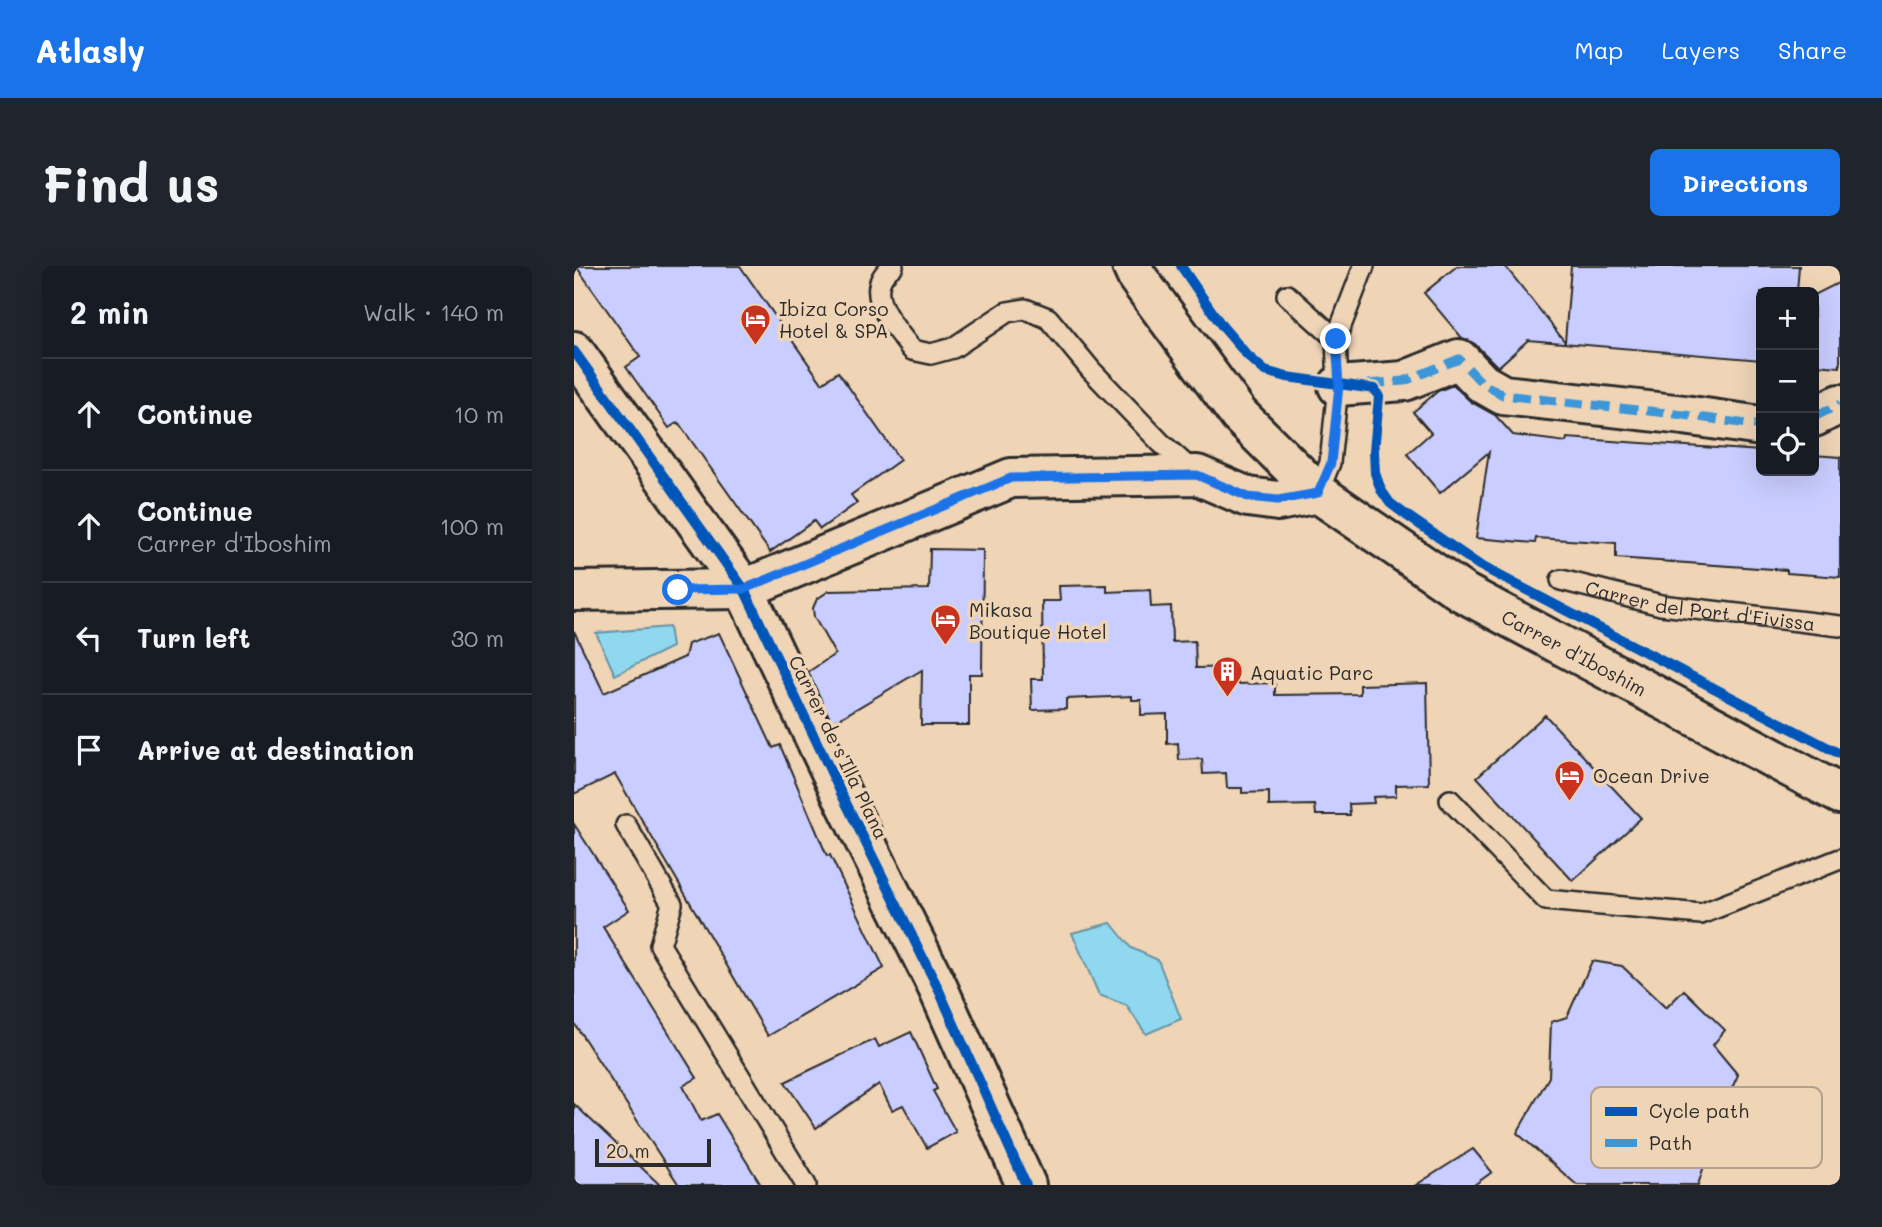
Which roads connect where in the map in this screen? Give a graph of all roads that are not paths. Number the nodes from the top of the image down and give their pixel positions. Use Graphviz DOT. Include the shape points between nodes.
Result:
graph roads {
  1 [pos="894,266"];
  2 [pos="1364,266"];
  3 [pos="1132,270"];
  4 [pos="1287,295"];
  5 [pos="1336,339"];
  6 [pos="574,351"];
  7 [pos="1339,386"];
  8 [pos="1840,404"];
  9 [pos="1819,414"];
  10 [pos="1756,425"];
  11 [pos="1197,475"];
  12 [pos="1318,493"];
  13 [pos="1561,580"];
  14 [pos="744,589"];
  15 [pos="574,591"];
  16 [pos="1840,626"];
  17 [pos="1840,794"];
  18 [pos="1450,800"];
  19 [pos="626,825"];
  20 [pos="1840,859"];
  21 [pos="806,1185"];
  22 [pos="1026,1185"];
  1 -- 11 [label="lane" via="883,274 877,290 884,312 912,350 931,354 953,348 1007,312 1026,309 1048,318 1091,370"];
  2 -- 5 [label="lane"];
  3 -- 12 [label="street, Carrer d'Iboshim" via="1239,415"];
  4 -- 5 [label="lane"];
  5 -- 7 [label="lane"];
  6 -- 14 [label="street, Carrer de s'Illa Plana"];
  7 -- 10 [label="street" via="1404,381 1459,359 1482,383 1503,395"];
  7 -- 12 [label="lane" via="1331,463"];
  8 -- 9 [label="street"];
  11 -- 12 [label="street" via="1248,497 1278,500"];
  11 -- 14 [label="street" via="1011,478"];
  12 -- 17 [label="street, Carrer d'Iboshim" via="1462,592"];
  13 -- 16 [label="lane, Carrer del Port d'Eivissa" via="1661,605"];
  14 -- 15 [label="street"];
  14 -- 22 [label="street, Carrer de s'Illa Plana" via="937,986"];
  18 -- 20 [label="lane" via="1546,900 1700,914"];
  19 -- 21 [label="lane" via="672,904 660,945"];
}
